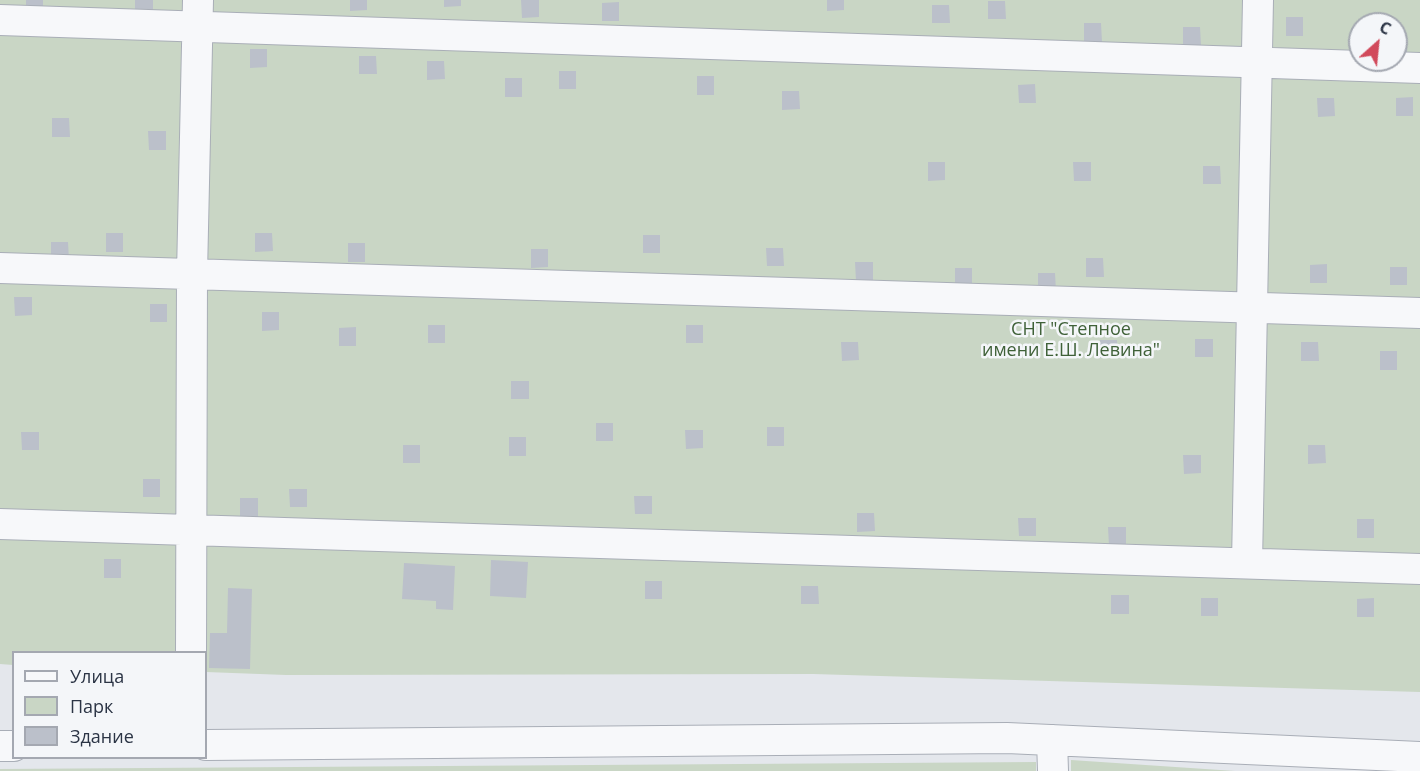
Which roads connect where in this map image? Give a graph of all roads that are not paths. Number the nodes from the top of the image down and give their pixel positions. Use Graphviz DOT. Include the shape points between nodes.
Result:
graph roads {
  1 [pos="1258,0"];
  2 [pos="197,13"];
  3 [pos="0,20"];
  4 [pos="1257,62"];
  5 [pos="1420,68"];
  6 [pos="0,268"];
  7 [pos="192,274"];
  8 [pos="1252,308"];
  9 [pos="1420,313"];
  10 [pos="0,524"];
  11 [pos="191,530"];
  12 [pos="1247,563"];
  13 [pos="1420,569"];
  14 [pos="191,651"];
  15 [pos="1052,740"];
  16 [pos="207,745"];
  17 [pos="1420,758"];
  18 [pos="1336,762"];
  19 [pos="1053,771"];
  1 -- 4 [label="street"];
  2 -- 3 [label="street"];
  2 -- 4 [label="street"];
  2 -- 7 [label="street"];
  4 -- 5 [label="street"];
  4 -- 8 [label="street"];
  6 -- 7 [label="street"];
  7 -- 8 [label="street"];
  7 -- 11 [label="street"];
  8 -- 9 [label="street"];
  8 -- 12 [label="street"];
  10 -- 11 [label="street"];
  11 -- 12 [label="street"];
  11 -- 14 [label="street"];
  12 -- 13 [label="street"];
  15 -- 16 [label="street"];
  15 -- 18 [label="street"];
  15 -- 19 [label="street"];
  17 -- 18 [label="street"];
}
